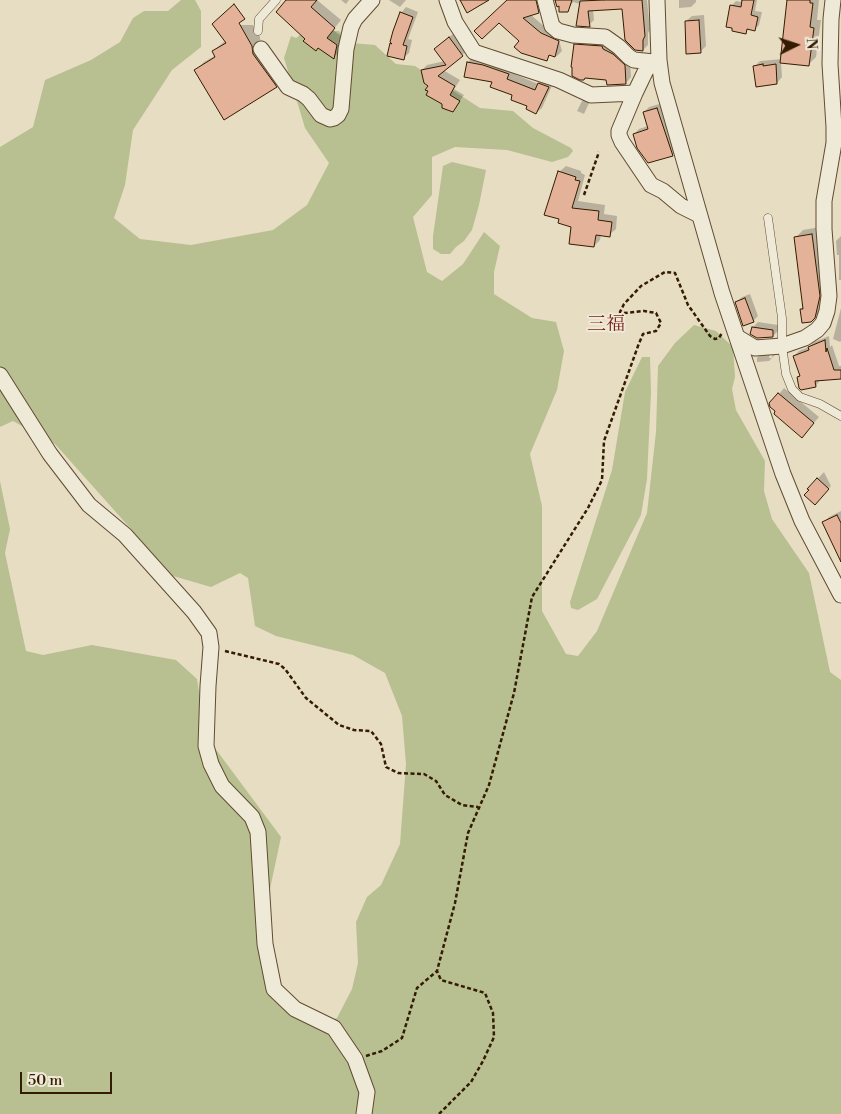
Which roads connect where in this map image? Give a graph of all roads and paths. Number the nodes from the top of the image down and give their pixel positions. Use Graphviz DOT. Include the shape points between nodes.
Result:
graph roads {
  1 [pos="276,0"];
  2 [pos="372,0"];
  3 [pos="447,0"];
  4 [pos="545,0"];
  5 [pos="657,0"];
  6 [pos="834,0"];
  7 [pos="258,31"];
  8 [pos="261,48"];
  9 [pos="656,61"];
  10 [pos="635,93"];
  11 [pos="599,152"];
  12 [pos="584,195"];
  13 [pos="699,215"];
  14 [pos="768,218"];
  15 [pos="720,325"];
  16 [pos="737,337"];
  17 [pos="782,346"];
  18 [pos="0,376"];
  19 [pos="841,416"];
  20 [pos="841,595"];
  21 [pos="211,647"];
  22 [pos="478,807"];
  23 [pos="437,971"];
  24 [pos="355,1059"];
  25 [pos="364,1114"];
  26 [pos="438,1114"];
  1 -- 7 [label="lane" via="259,19"];
  2 -- 8 [label="street" via="351,27 341,109 334,118 321,115 309,99 288,87"];
  3 -- 10 [label="street" via="455,22 469,46 478,54 559,80 591,96"];
  4 -- 9 [label="street" via="552,26 558,31 605,37 634,60"];
  5 -- 9 [label="street"];
  6 -- 17 [label="street" via="830,64 834,142 824,201 828,305 823,323 817,330"];
  9 -- 10 [label="street" via="646,70"];
  9 -- 13 [label="street"];
  10 -- 13 [label="street" via="619,131 622,142 651,185 664,190 681,206"];
  11 -- 12 [label="path"];
  13 -- 16 [label="street"];
  14 -- 17 [label="lane" via="782,318"];
  15 -- 22 [label="path" via="722,333 715,339 688,305 675,273 665,272 640,286 624,304 620,312 656,313 661,323 656,331 643,334 638,346 604,441 602,480 532,597 514,692 489,785"];
  16 -- 17 [label="street" via="755,348"];
  16 -- 20 [label="street" via="802,521"];
  17 -- 19 [label="lane" via="786,374 796,394"];
  18 -- 21 [label="street" via="55,461 89,505 125,535 194,612 209,632"];
  21 -- 22 [label="path" via="279,664 306,698 339,725 371,731 381,744 386,767 398,773 424,774 436,781 445,795 462,805"];
  21 -- 24 [label="street" via="206,746 222,786 252,817 258,832 266,944 274,989 295,1009 334,1028"];
  22 -- 23 [label="path" via="468,832 455,903"];
  23 -- 24 [label="path" via="417,988 402,1038 382,1051"];
  23 -- 26 [label="path" via="441,980 485,993 493,1013 494,1037 471,1082"];
  24 -- 25 [label="street" via="367,1092"];
}
